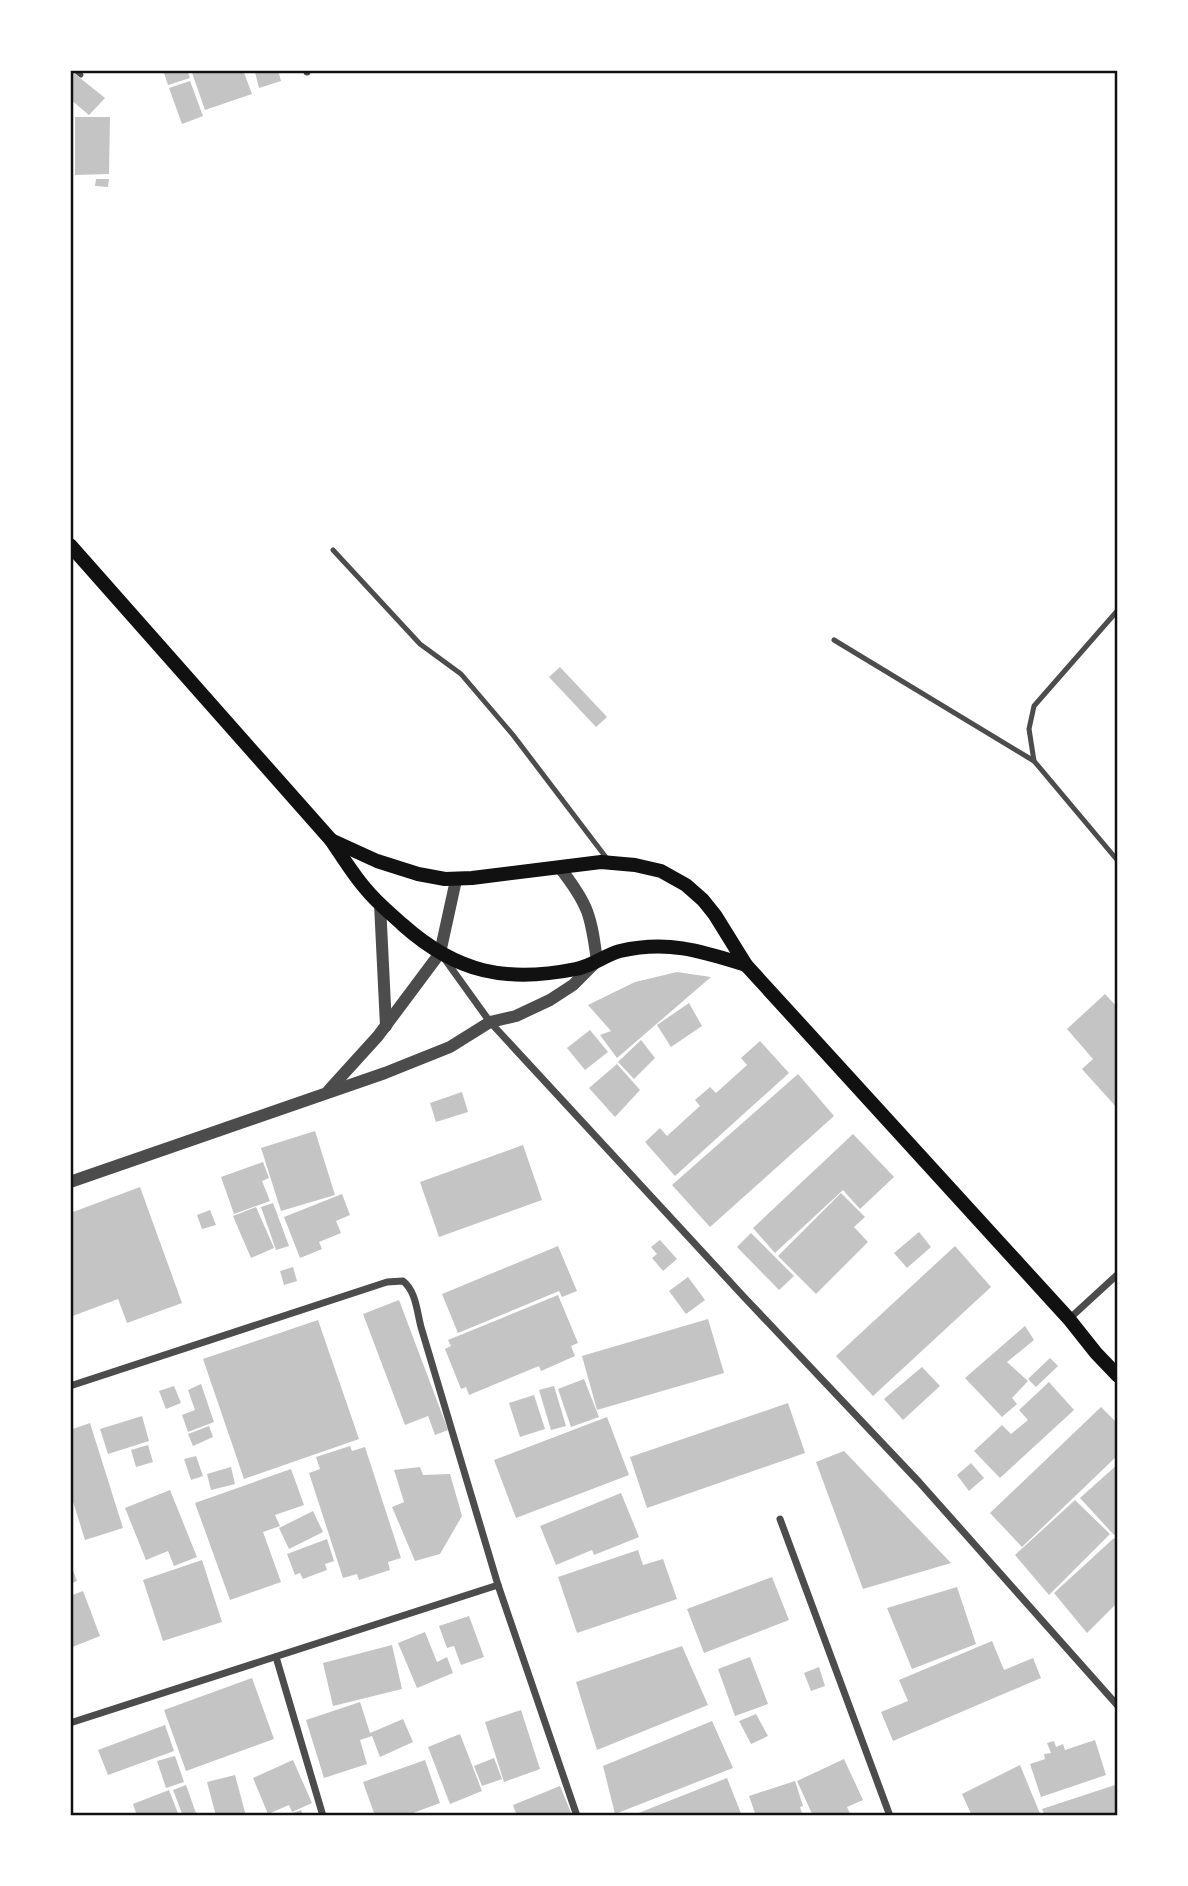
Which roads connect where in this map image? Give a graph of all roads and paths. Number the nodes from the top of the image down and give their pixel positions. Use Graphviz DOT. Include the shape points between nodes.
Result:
graph roads {
  1 [pos="75,70"];
  2 [pos="81,75"];
  3 [pos="70,545"];
  4 [pos="333,550"];
  5 [pos="1118,610"];
  6 [pos="834,640"];
  7 [pos="1034,761"];
  8 [pos="331,840"];
  9 [pos="1118,861"];
  10 [pos="610,863"];
  11 [pos="560,869"];
  12 [pos="456,880"];
  13 [pos="380,904"];
  14 [pos="440,953"];
  15 [pos="597,961"];
  16 [pos="746,965"];
  17 [pos="490,1022"];
  18 [pos="386,1026"];
  19 [pos="329,1090"];
  20 [pos="70,1182"];
  21 [pos="1118,1274"];
  22 [pos="1069,1319"];
  23 [pos="1118,1376"];
  24 [pos="70,1386"];
  25 [pos="780,1519"];
  26 [pos="498,1585"];
  27 [pos="276,1657"];
  28 [pos="1118,1706"];
  29 [pos="70,1723"];
  30 [pos="323,1816"];
  31 [pos="578,1816"];
  32 [pos="890,1816"];
  1 -- 2 [label="lane"];
  3 -- 8 [label="main road"];
  4 -- 10 [label="lane" via="420,644 461,674"];
  5 -- 7 [label="lane" via="1034,706 1029,729"];
  6 -- 7 [label="lane"];
  7 -- 9 [label="lane"];
  8 -- 12 [label="main road" via="377,861"];
  8 -- 13 [label="main road"];
  10 -- 11 [label="main road"];
  10 -- 16 [label="main road" via="661,871 686,884 715,915"];
  11 -- 12 [label="main road"];
  11 -- 15 [label="street" via="588,909"];
  12 -- 14 [label="street"];
  13 -- 14 [label="main road"];
  13 -- 18 [label="street"];
  14 -- 15 [label="main road" via="477,970 517,976 575,969"];
  14 -- 17 [label="street"];
  14 -- 18 [label="street"];
  15 -- 16 [label="main road" via="617,952 669,946"];
  15 -- 17 [label="street" via="550,1000"];
  16 -- 22 [label="main road"];
  17 -- 19 [label="street" via="450,1046"];
  17 -- 28 [label="street" via="919,1482"];
  18 -- 19 [label="street"];
  19 -- 20 [label="street"];
  21 -- 22 [label="street"];
  22 -- 23 [label="main road"];
  24 -- 26 [label="street" via="387,1282 403,1281 413,1293"];
  25 -- 32 [label="street"];
  26 -- 27 [label="street"];
  26 -- 31 [label="street"];
  27 -- 29 [label="street"];
  27 -- 30 [label="street"];
}
